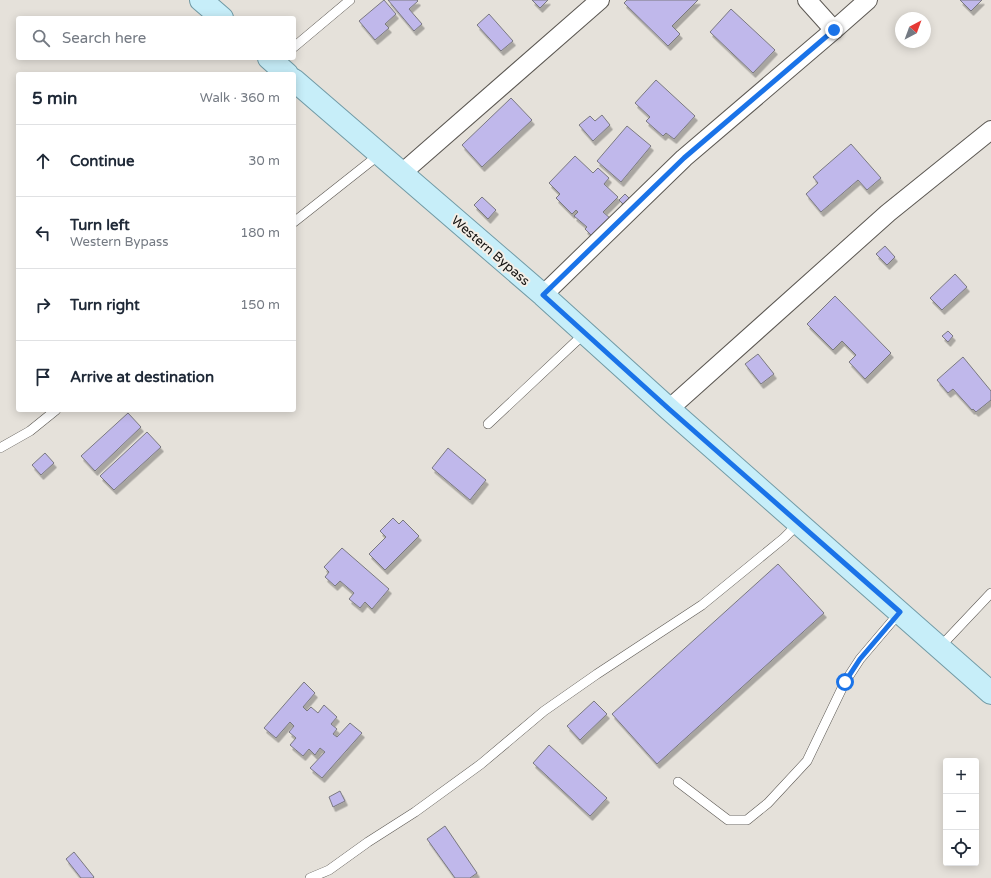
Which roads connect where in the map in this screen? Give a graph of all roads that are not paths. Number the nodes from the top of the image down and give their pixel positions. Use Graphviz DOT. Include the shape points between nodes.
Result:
graph roads {
  1 [pos="201,0"];
  2 [pos="350,0"];
  3 [pos="600,0"];
  4 [pos="807,0"];
  5 [pos="868,0"];
  6 [pos="220,16"];
  7 [pos="834,30"];
  8 [pos="296,45"];
  9 [pos="296,82"];
  10 [pos="991,130"];
  11 [pos="380,154"];
  12 [pos="402,173"];
  13 [pos="296,220"];
  14 [pos="543,295"];
  15 [pos="585,333"];
  16 [pos="669,409"];
  17 [pos="54,412"];
  18 [pos="488,424"];
  19 [pos="0,448"];
  20 [pos="799,522"];
  21 [pos="991,594"];
  22 [pos="900,612"];
  23 [pos="940,647"];
  24 [pos="991,693"];
  25 [pos="678,782"];
  26 [pos="310,878"];
  1 -- 6 [label="main road"];
  2 -- 8 [label="lane"];
  3 -- 12 [label="street"];
  4 -- 7 [label="street"];
  5 -- 7 [label="street"];
  7 -- 14 [label="street" via="684,158"];
  9 -- 11 [label="main road, Western Bypass"];
  10 -- 16 [label="street" via="888,213"];
  11 -- 12 [label="main road, Western Bypass"];
  11 -- 13 [label="lane"];
  12 -- 14 [label="main road, Western Bypass"];
  14 -- 15 [label="main road, Western Bypass"];
  15 -- 16 [label="main road, Western Bypass"];
  15 -- 18 [label="lane"];
  16 -- 20 [label="main road, Western Bypass"];
  17 -- 19 [label="lane" via="30,431"];
  20 -- 22 [label="main road, Western Bypass"];
  20 -- 26 [label="lane" via="784,538 702,605 544,711 481,764 416,812 329,870"];
  21 -- 23 [label="lane"];
  22 -- 23 [label="main road, Western Bypass"];
  22 -- 25 [label="lane" via="860,659 845,682 807,761 768,803 747,820 728,820"];
  23 -- 24 [label="main road, Western Bypass"];
}
